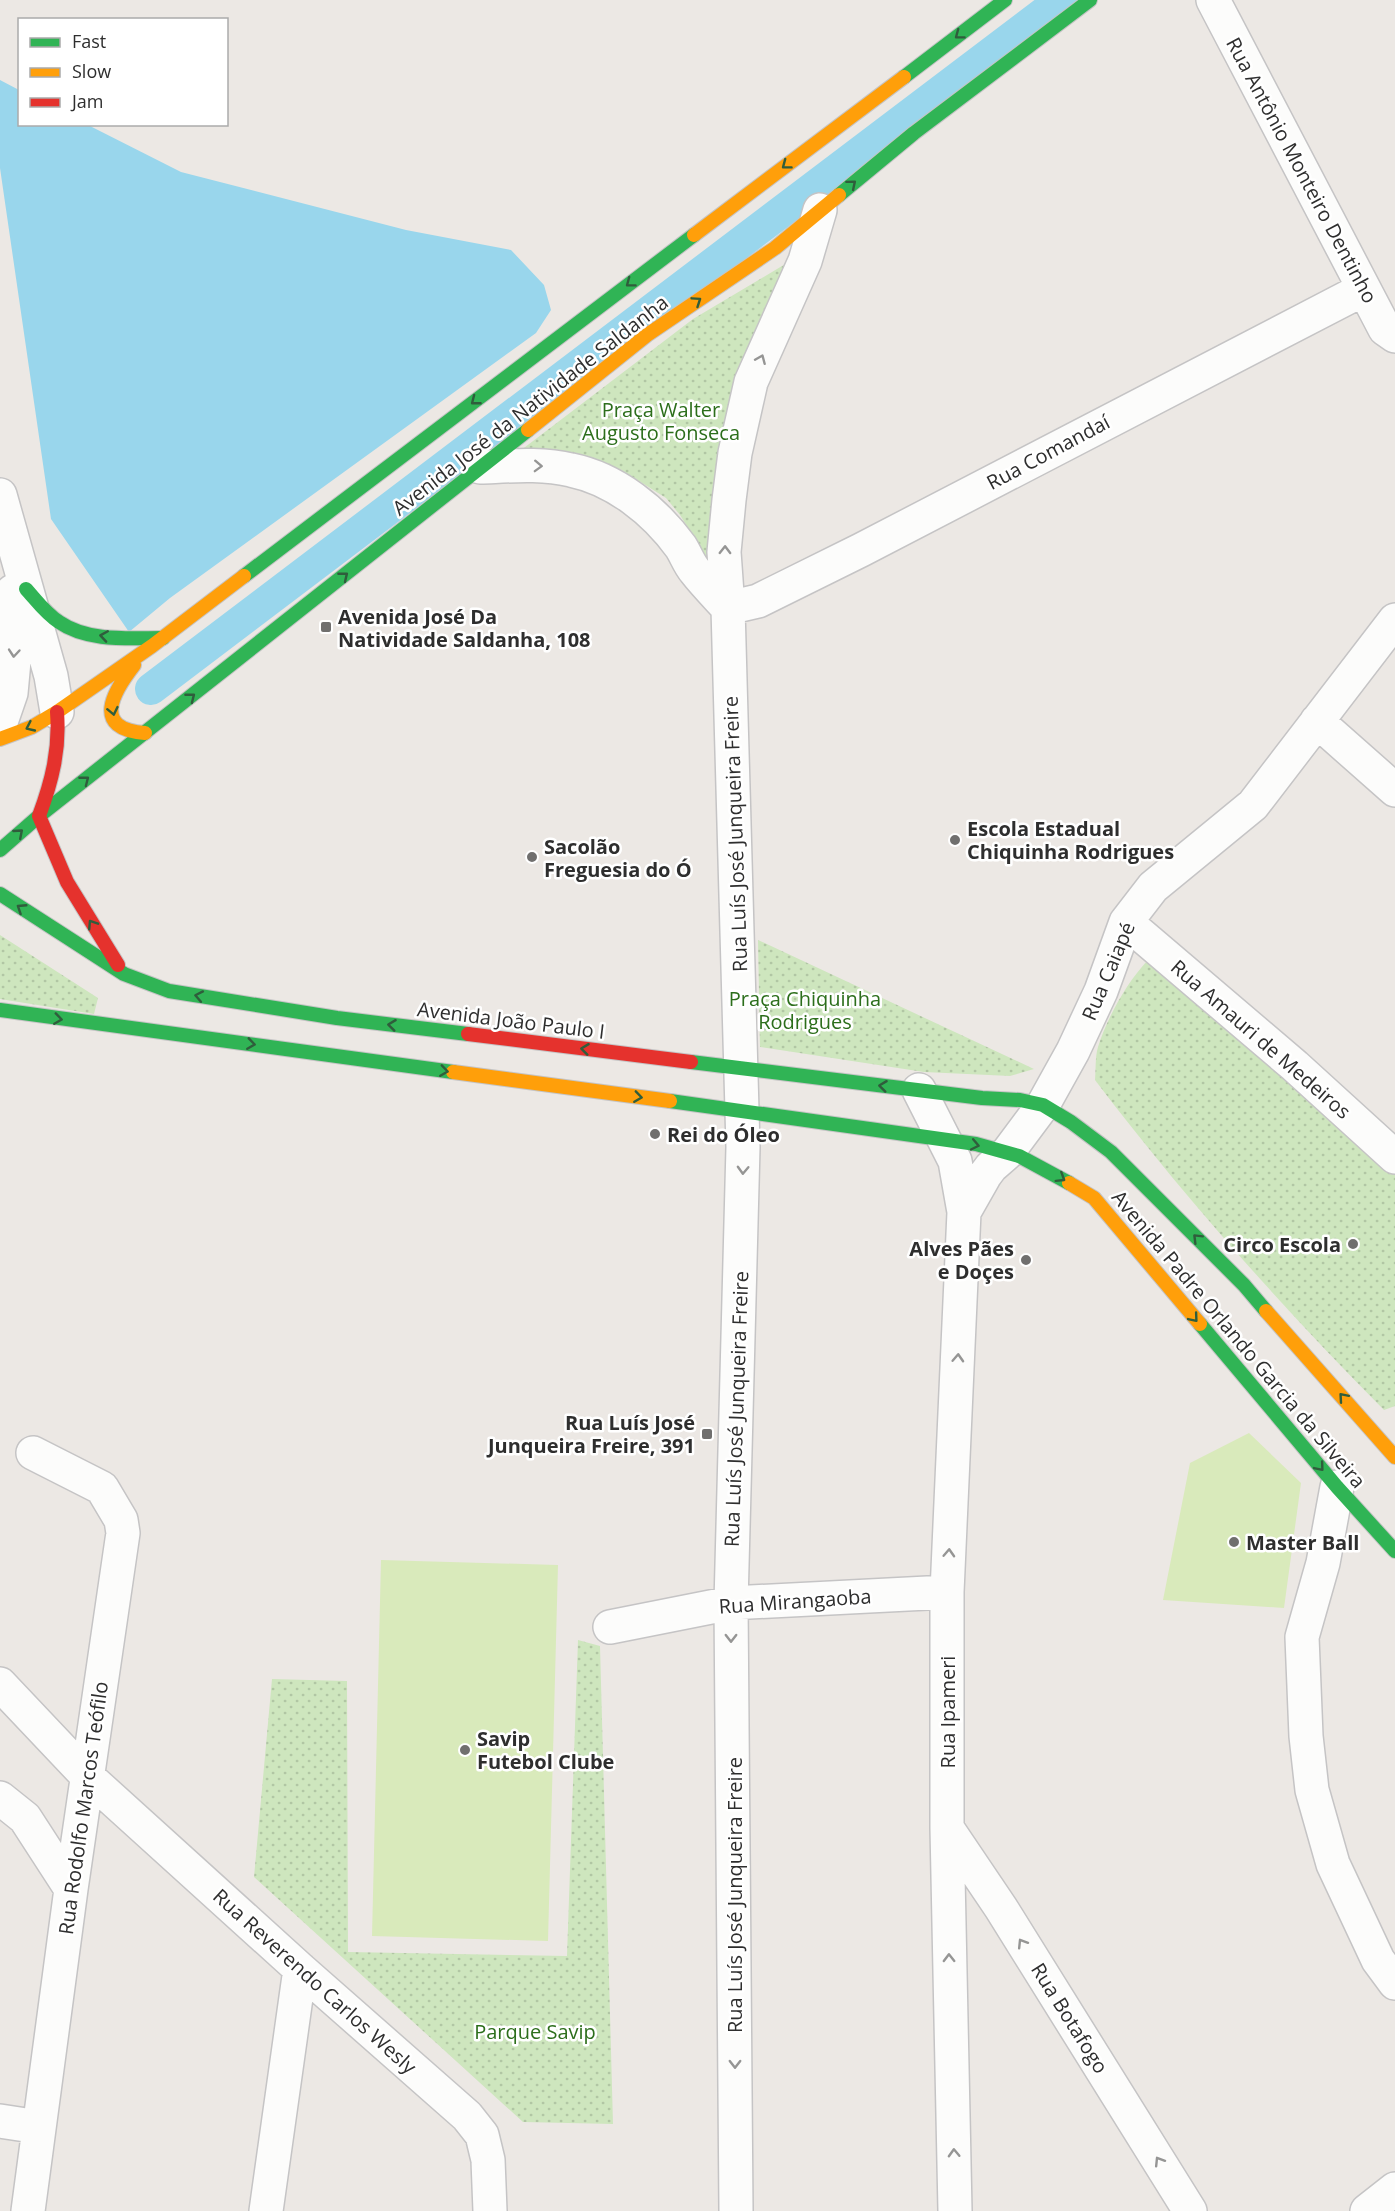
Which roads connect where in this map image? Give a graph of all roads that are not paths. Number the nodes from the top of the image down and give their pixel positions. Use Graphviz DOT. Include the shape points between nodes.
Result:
graph roads {
  1 [pos="1005,0"];
  2 [pos="1090,0"];
  3 [pos="1213,0"];
  4 [pos="820,210"];
  5 [pos="1364,288"];
  6 [pos="1395,336"];
  7 [pos="480,467"];
  8 [pos="0,495"];
  9 [pos="9,532"];
  10 [pos="26,589"];
  11 [pos="728,608"];
  12 [pos="1395,620"];
  13 [pos="157,642"];
  14 [pos="57,712"];
  15 [pos="1317,721"];
  16 [pos="0,725"];
  17 [pos="145,733"];
  18 [pos="0,739"];
  19 [pos="1395,790"];
  20 [pos="39,816"];
  21 [pos="0,850"];
  22 [pos="0,894"];
  23 [pos="1126,922"];
  24 [pos="124,974"];
  25 [pos="0,1010"];
  26 [pos="741,1068"];
  27 [pos="919,1090"];
  28 [pos="1042,1105"];
  29 [pos="741,1111"];
  30 [pos="942,1139"];
  31 [pos="1008,1152"];
  32 [pos="1395,1157"];
  33 [pos="964,1212"];
  34 [pos="1390,1443"];
  35 [pos="33,1453"];
  36 [pos="1337,1487"];
  37 [pos="1395,1551"];
  38 [pos="947,1592"];
  39 [pos="731,1603"];
  40 [pos="610,1627"];
  41 [pos="0,1684"];
  42 [pos="88,1777"];
  43 [pos="0,1798"];
  44 [pos="947,1828"];
  45 [pos="71,1889"];
  46 [pos="300,1969"];
  47 [pos="1395,1983"];
  48 [pos="0,2121"];
  49 [pos="39,2127"];
  50 [pos="1395,2189"];
  51 [pos="1187,2208"];
  52 [pos="28,2211"];
  53 [pos="266,2211"];
  54 [pos="490,2211"];
  55 [pos="736,2211"];
  56 [pos="955,2211"];
  57 [pos="1367,2211"];
  1 -- 13 [label="main road, Avenida José da Natividade Saldanha, one-way"];
  4 -- 2 [label="main road, Avenida José da Natividade Saldanha, one-way" via="914,133"];
  3 -- 5 [label="street, Rua Antônio Monteiro Dentinho"];
  7 -- 4 [label="main road, Avenida José da Natividade Saldanha, one-way" via="647,335 775,248"];
  11 -- 4 [label="street, Rua Luís José Junqueira Freire, one-way" via="724,552 729,500 749,392 805,261"];
  5 -- 6 [label="street, Rua Antônio Monteiro Dentinho" via="1385,329"];
  5 -- 11 [label="street, Rua Comandaí" via="861,550 758,601"];
  7 -- 11 [label="street, one-way" via="572,470 626,493 665,529"];
  17 -- 7 [label="main road, Avenida José da Natividade Saldanha, one-way"];
  8 -- 9 [label="street"];
  9 -- 10 [label="street"];
  9 -- 16 [label="street, one-way" via="16,639 11,693"];
  13 -- 10 [label="main road, one-way" via="112,638 60,624"];
  10 -- 14 [label="street"];
  11 -- 26 [label="street, Rua Luís José Junqueira Freire"];
  12 -- 15 [label="street, Rua Caiapé"];
  13 -- 14 [label="main road, Avenida José da Natividade Saldanha"];
  13 -- 17 [label="main road, one-way" via="122,679 110,704 117,724 125,730"];
  14 -- 18 [label="main road, Avenida José da Natividade Saldanha, one-way" via="32,728"];
  14 -- 20 [label="main road" via="57,757"];
  15 -- 19 [label="street"];
  15 -- 23 [label="street, Rua Caiapé" via="1253,805 1153,887"];
  20 -- 17 [label="main road, Avenida José da Natividade Saldanha, one-way"];
  21 -- 20 [label="main road, Avenida José da Natividade Saldanha, one-way"];
  24 -- 20 [label="main road, one-way" via="68,882"];
  24 -- 22 [label="main road, Avenida João Paulo I, one-way"];
  23 -- 28 [label="street, Rua Caiapé" via="1101,991"];
  23 -- 32 [label="street, Rua Amauri de Medeiros"];
  26 -- 24 [label="main road, Avenida João Paulo I, one-way" via="304,1013 169,991"];
  25 -- 29 [label="main road, one-way"];
  27 -- 26 [label="main road, Avenida João Paulo I, one-way"];
  26 -- 29 [label="street, Rua Luís José Junqueira Freire"];
  27 -- 28 [label="main road, Avenida João Paulo I"];
  27 -- 30 [label="street, Rua Ipameri"];
  28 -- 31 [label="street, Rua Caiapé"];
  34 -- 28 [label="main road, Avenida Padre Orlando Garcia da Silveira, one-way" via="1244,1285 1112,1152"];
  29 -- 30 [label="main road"];
  29 -- 39 [label="street, Rua Luís José Junqueira Freire, one-way"];
  30 -- 31 [label="main road, one-way"];
  30 -- 33 [label="street, Rua Ipameri" via="954,1161"];
  31 -- 33 [label="street, Rua Ipameri" via="985,1175"];
  31 -- 36 [label="main road, Avenida Padre Orlando Garcia da Silveira, one-way" via="1044,1167 1094,1198"];
  38 -- 33 [label="street, Rua Ipameri, one-way"];
  35 -- 42 [label="street, Rua Rodolfo Marcos Teófilo" via="102,1488 122,1526"];
  36 -- 37 [label="main road, Avenida Padre Orlando Garcia da Silveira"];
  36 -- 47 [label="street" via="1323,1563 1302,1636 1312,1790 1333,1864 1378,1960"];
  38 -- 39 [label="street, Rua Mirangaoba"];
  38 -- 44 [label="street, Rua Ipameri"];
  39 -- 40 [label="street, Rua Mirangaoba"];
  39 -- 55 [label="street, Rua Luís José Junqueira Freire, one-way"];
  41 -- 42 [label="street, Rua Reverendo Carlos Wesly"];
  42 -- 45 [label="street, Rua Rodolfo Marcos Teófilo"];
  42 -- 46 [label="street, Rua Reverendo Carlos Wesly"];
  43 -- 45 [label="street" via="24,1818"];
  51 -- 44 [label="street, Rua Botafogo, one-way"];
  56 -- 44 [label="street, Rua Ipameri, one-way"];
  45 -- 49 [label="street, Rua Rodolfo Marcos Teófilo"];
  46 -- 53 [label="street"];
  46 -- 54 [label="street, Rua Reverendo Carlos Wesly" via="472,2122 482,2135 488,2160"];
  48 -- 49 [label="street"];
  49 -- 52 [label="street, Rua Rodolfo Marcos Teófilo"];
  50 -- 57 [label="street"];
}
